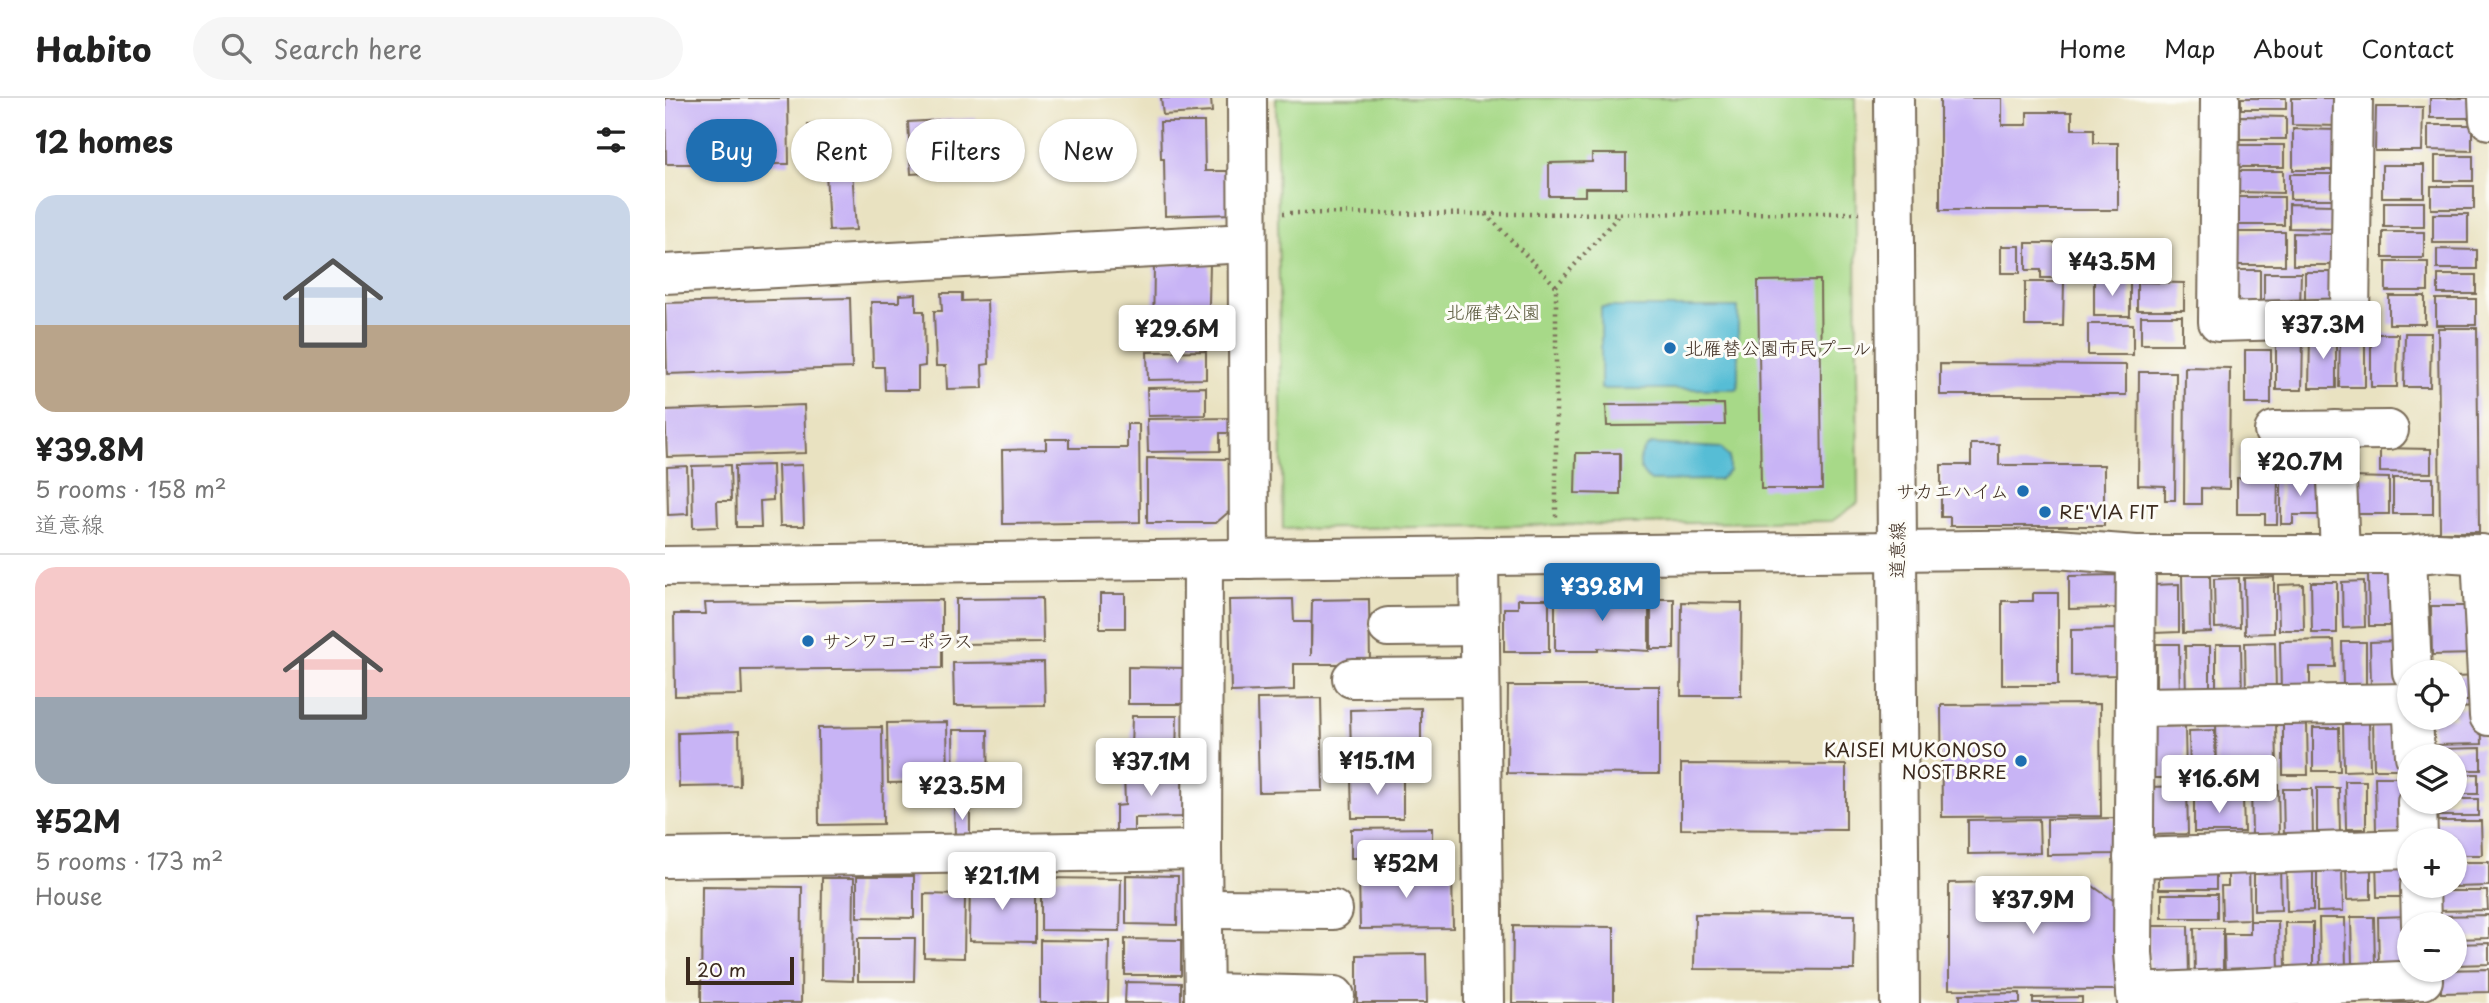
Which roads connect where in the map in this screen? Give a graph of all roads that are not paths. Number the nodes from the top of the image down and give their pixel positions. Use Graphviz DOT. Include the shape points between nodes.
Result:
graph roads {
  1 [pos="1247,98"];
  2 [pos="1894,98"];
  3 [pos="2220,98"];
  4 [pos="2353,98"];
  5 [pos="2489,98"];
  6 [pos="2489,120"];
  7 [pos="1247,228"];
  8 [pos="665,274"];
  9 [pos="2335,430"];
  10 [pos="2389,430"];
  11 [pos="2274,431"];
  12 [pos="1898,551"];
  13 [pos="2340,554"];
  14 [pos="2485,554"];
  15 [pos="2136,555"];
  16 [pos="2407,555"];
  17 [pos="1479,556"];
  18 [pos="1203,559"];
  19 [pos="1249,559"];
  20 [pos="665,566"];
  21 [pos="1480,626"];
  22 [pos="1388,627"];
  23 [pos="2411,660"];
  24 [pos="1480,677"];
  25 [pos="1352,678"];
  26 [pos="2397,703"];
  27 [pos="2135,707"];
  28 [pos="2489,716"];
  29 [pos="2397,849"];
  30 [pos="1202,850"];
  31 [pos="665,858"];
  32 [pos="2133,858"];
  33 [pos="1203,909"];
  34 [pos="1333,910"];
  35 [pos="2423,984"];
  36 [pos="1335,996"];
  37 [pos="1204,998"];
  38 [pos="2136,998"];
  39 [pos="1484,1003"];
  40 [pos="1900,1003"];
  1 -- 7 [label="street"];
  2 -- 12 [label="street, 道意線"];
  3 -- 4 [label="street" via="2218,322 2350,318"];
  5 -- 6 [label="street"];
  7 -- 8 [label="street"];
  7 -- 19 [label="street"];
  9 -- 10 [label="street"];
  9 -- 11 [label="street"];
  9 -- 13 [label="street"];
  12 -- 15 [label="street" via="2056,549"];
  12 -- 17 [label="street"];
  12 -- 40 [label="street, 道意線"];
  13 -- 15 [label="street"];
  13 -- 16 [label="street"];
  14 -- 16 [label="street"];
  14 -- 28 [label="street"];
  15 -- 27 [label="street"];
  16 -- 23 [label="street"];
  17 -- 19 [label="street"];
  17 -- 21 [label="street"];
  18 -- 19 [label="street"];
  18 -- 20 [label="street"];
  18 -- 30 [label="street"];
  21 -- 22 [label="street"];
  21 -- 24 [label="street"];
  24 -- 25 [label="street"];
  24 -- 39 [label="street"];
  26 -- 27 [label="street"];
  27 -- 32 [label="street"];
  29 -- 32 [label="street"];
  30 -- 31 [label="street"];
  30 -- 33 [label="street"];
  32 -- 38 [label="street"];
  33 -- 34 [label="street"];
  33 -- 37 [label="street"];
  35 -- 38 [label="street"];
  36 -- 37 [label="street"];
}
